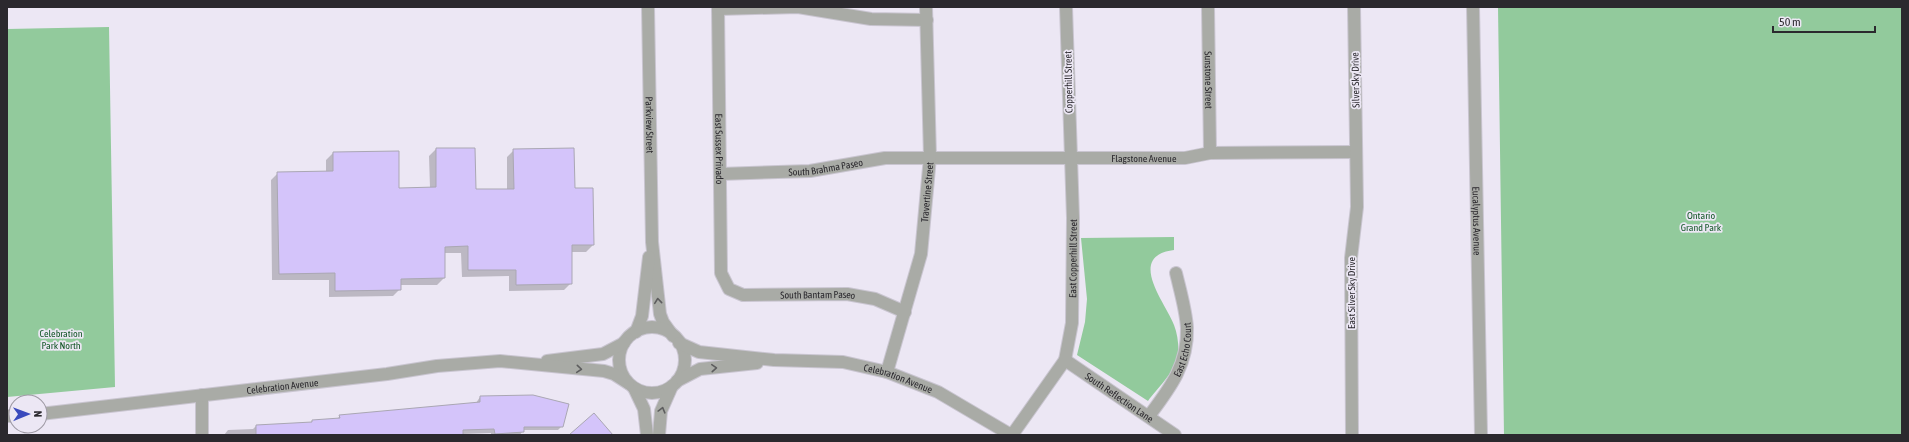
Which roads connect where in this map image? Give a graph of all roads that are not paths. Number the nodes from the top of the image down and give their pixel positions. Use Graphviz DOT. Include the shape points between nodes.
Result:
graph roads {
  1 [pos="648,7"];
  2 [pos="926,7"];
  3 [pos="1066,7"];
  4 [pos="1208,7"];
  5 [pos="1354,7"];
  6 [pos="1473,7"];
  7 [pos="718,8"];
  8 [pos="927,20"];
  9 [pos="1356,152"];
  10 [pos="1210,153"];
  11 [pos="930,157"];
  12 [pos="1070,157"];
  13 [pos="720,174"];
  14 [pos="652,242"];
  15 [pos="1176,273"];
  16 [pos="729,289"];
  17 [pos="905,312"];
  18 [pos="636,332"];
  19 [pos="676,339"];
  20 [pos="624,343"];
  21 [pos="774,360"];
  22 [pos="1065,360"];
  23 [pos="526,363"];
  24 [pos="887,372"];
  25 [pos="675,384"];
  26 [pos="632,386"];
  27 [pos="202,395"];
  28 [pos="48,413"];
  29 [pos="1148,416"];
  30 [pos="202,435"];
  31 [pos="647,435"];
  32 [pos="659,435"];
  33 [pos="1011,435"];
  34 [pos="1175,435"];
  35 [pos="1352,435"];
  36 [pos="1481,435"];
  1 -- 14 [label="street, Parkview Street"];
  2 -- 8 [label="street, Travertine Street"];
  3 -- 12 [label="street, Copperhill Street"];
  4 -- 10 [label="street, Sunstone Street"];
  5 -- 9 [label="street, Silver Sky Drive"];
  6 -- 36 [label="street, Eucalyptus Avenue"];
  7 -- 8 [label="street" via="798,7 871,19"];
  7 -- 13 [label="street, East Sussex Privado"];
  8 -- 11 [label="street, Travertine Street"];
  9 -- 10 [label="street, Flagstone Avenue"];
  9 -- 35 [label="street, East Silver Sky Drive" via="1357,207 1351,258"];
  10 -- 12 [label="street, Flagstone Avenue" via="1185,158"];
  11 -- 12 [label="street, Flagstone Avenue"];
  11 -- 13 [label="street, South Brahma Paseo" via="885,158 810,171"];
  11 -- 17 [label="street, Travertine Street" via="922,254"];
  12 -- 22 [label="street, East Copperhill Street" via="1073,218 1072,322"];
  13 -- 16 [label="street, East Sussex Privado" via="721,273"];
  14 -- 18 [label="street, Parkview Street" via="643,309"];
  19 -- 14 [label="street, Parkview Street, one-way" via="660,314"];
  15 -- 29 [label="street, East Echo Court" via="1187,327 1185,355 1172,385"];
  16 -- 17 [label="street, South Bantam Paseo" via="743,295 847,294 875,299"];
  17 -- 24 [label="street, Travertine Street"];
  18 -- 19 [label="street" via="659,328"];
  18 -- 20 [label="street"];
  19 -- 21 [label="street, Celebration Avenue" via="698,352"];
  19 -- 25 [label="street" via="684,352 685,362"];
  20 -- 23 [label="street, Celebration Avenue" via="604,354"];
  20 -- 26 [label="street" via="619,360 623,376"];
  21 -- 24 [label="street, Celebration Avenue" via="843,362"];
  25 -- 21 [label="street, Celebration Avenue, one-way" via="700,370"];
  22 -- 29 [label="street, South Reflection Lane"];
  22 -- 33 [label="street"];
  23 -- 26 [label="street, Celebration Avenue, one-way" via="604,371 614,374"];
  23 -- 27 [label="street, Celebration Avenue" via="500,361 437,366"];
  24 -- 33 [label="street, Celebration Avenue" via="938,392"];
  25 -- 26 [label="street" via="653,393 643,392"];
  32 -- 25 [label="street, one-way" via="661,411"];
  26 -- 31 [label="street" via="644,409"];
  27 -- 28 [label="street, Celebration Avenue"];
  27 -- 30 [label="street"];
  29 -- 34 [label="street, South Reflection Lane"];
}
